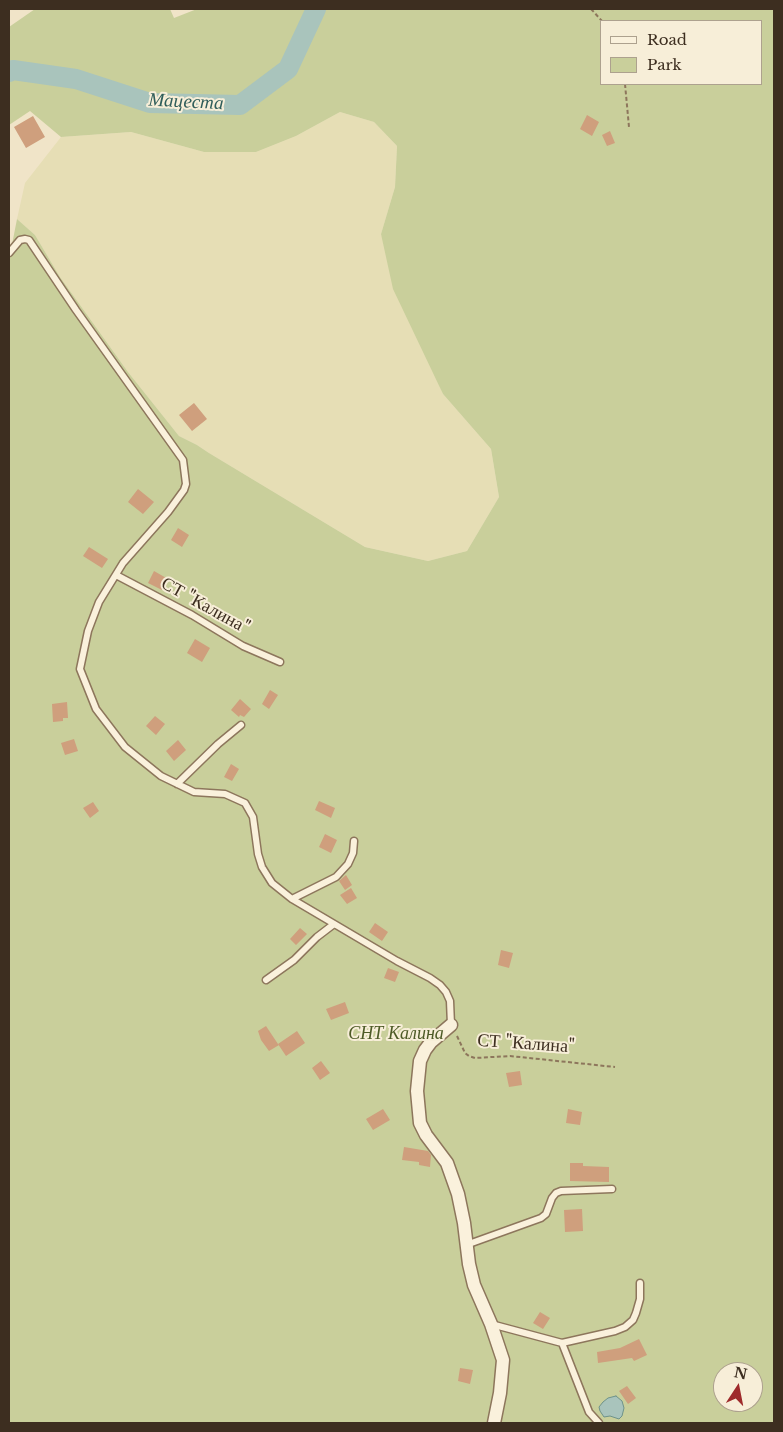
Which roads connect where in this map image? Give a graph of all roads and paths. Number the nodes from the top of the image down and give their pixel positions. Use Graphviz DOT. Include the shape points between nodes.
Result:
graph roads {
  1 [pos="591,9"];
  2 [pos="601,20"];
  3 [pos="625,85"];
  4 [pos="628,127"];
  5 [pos="9,253"];
  6 [pos="116,575"];
  7 [pos="280,662"];
  8 [pos="241,725"];
  9 [pos="176,784"];
  10 [pos="354,841"];
  11 [pos="292,899"];
  12 [pos="334,924"];
  13 [pos="266,980"];
  14 [pos="451,1025"];
  15 [pos="615,1067"];
  16 [pos="612,1189"];
  17 [pos="466,1245"];
  18 [pos="640,1283"];
  19 [pos="491,1324"];
  20 [pos="562,1343"];
  21 [pos="494,1423"];
  22 [pos="599,1423"];
  1 -- 2 [label="path"];
  3 -- 4 [label="path"];
  5 -- 6 [label="lane" via="20,240 29,240 183,460 184,490"];
  6 -- 7 [label="lane, СТ \"Калина\"" via="244,646"];
  6 -- 9 [label="lane" via="99,602 88,631 80,669 96,709 125,747"];
  8 -- 9 [label="lane"];
  9 -- 11 [label="lane" via="194,792 225,794 245,803 253,817 262,867 272,883"];
  10 -- 11 [label="lane" via="348,864 336,877"];
  11 -- 12 [label="lane"];
  12 -- 13 [label="lane"];
  12 -- 14 [label="lane" via="440,985 450,1001"];
  14 -- 15 [label="path, СТ \"Калина\"" via="465,1053 475,1058 510,1056"];
  14 -- 17 [label="street" via="425,1050 420,1060 417,1091 420,1124 447,1163 458,1194"];
  16 -- 17 [label="lane" via="561,1191 552,1198 541,1218"];
  17 -- 19 [label="street" via="474,1284"];
  18 -- 20 [label="lane" via="636,1314 625,1327"];
  19 -- 20 [label="lane"];
  19 -- 21 [label="street" via="503,1360"];
  20 -- 22 [label="lane" via="589,1412"];
}
